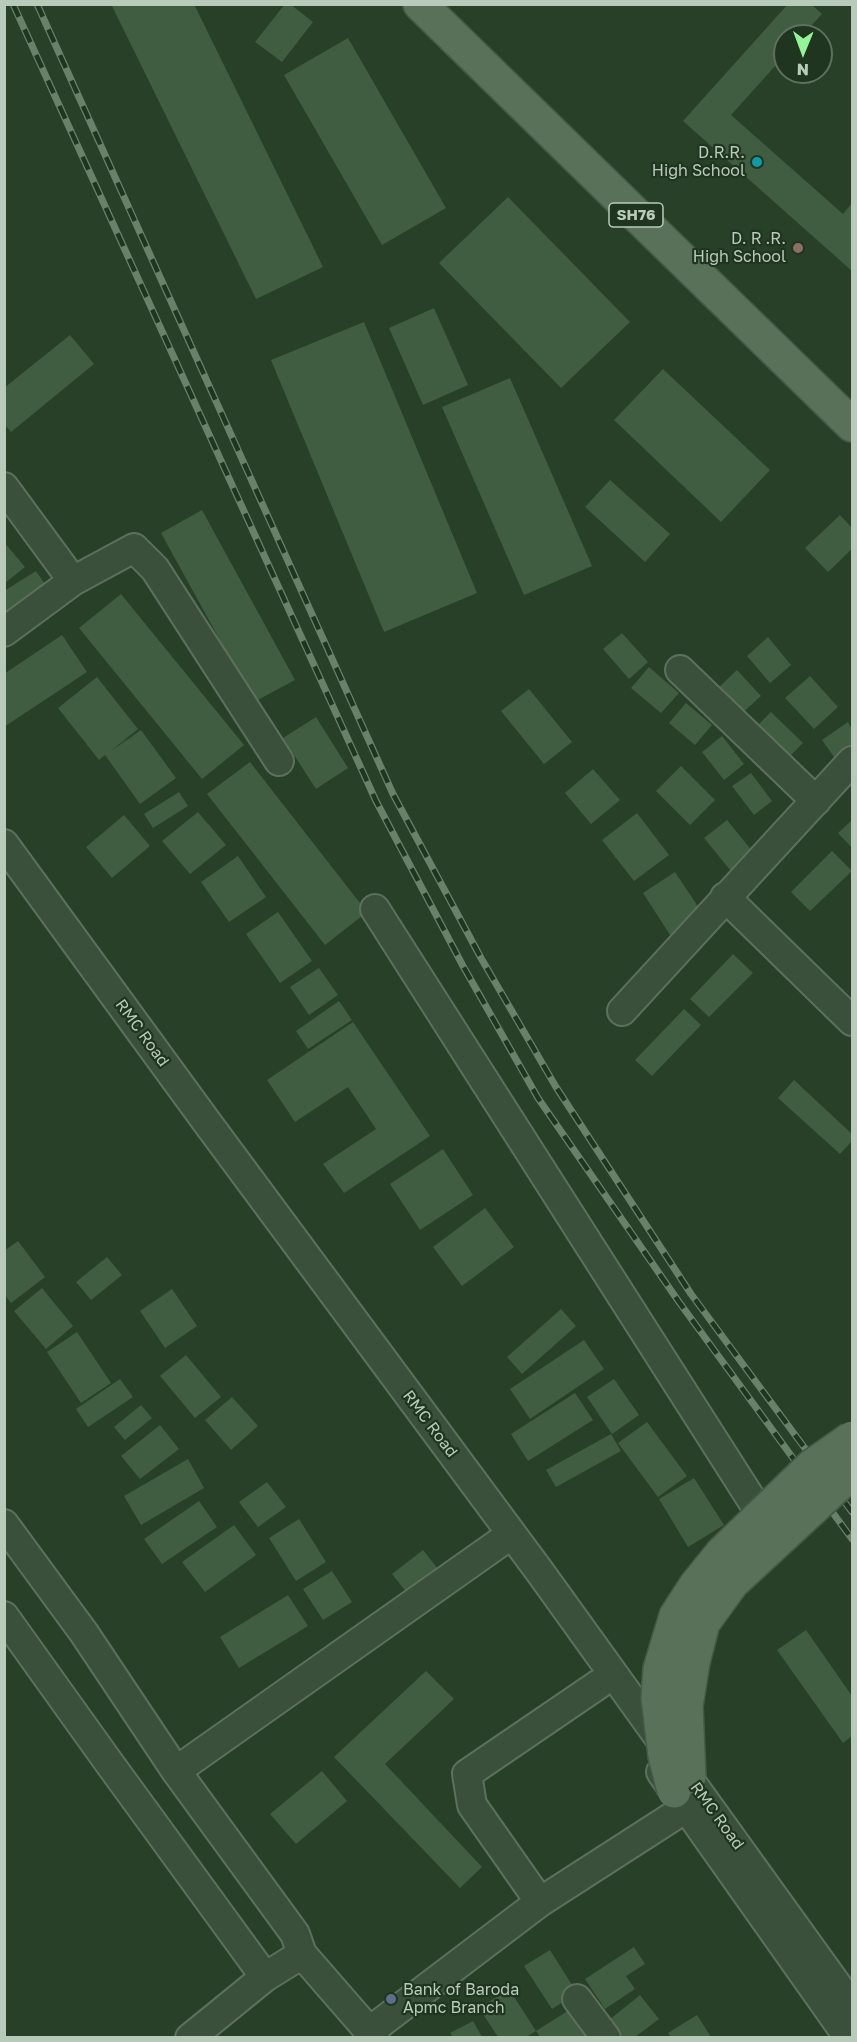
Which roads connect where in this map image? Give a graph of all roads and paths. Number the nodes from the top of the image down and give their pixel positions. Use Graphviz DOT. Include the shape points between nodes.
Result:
graph roads {
  1 [pos="420,4"];
  2 [pos="852,425"];
  3 [pos="4,488"];
  4 [pos="73,582"];
  5 [pos="4,632"];
  6 [pos="680,670"];
  7 [pos="279,761"];
  8 [pos="852,761"];
  9 [pos="816,801"];
  10 [pos="4,844"];
  11 [pos="4,876"];
  12 [pos="725,897"];
  13 [pos="375,909"];
  14 [pos="622,1011"];
  15 [pos="852,1021"];
  16 [pos="852,1438"];
  17 [pos="852,1472"];
  18 [pos="762,1516"];
  19 [pos="4,1524"];
  20 [pos="500,1543"];
  21 [pos="4,1616"];
  22 [pos="598,1684"];
  23 [pos="176,1771"];
  24 [pos="683,1792"];
  25 [pos="540,1902"];
  26 [pos="302,1954"];
  27 [pos="266,1977"];
  28 [pos="577,2000"];
  29 [pos="852,2006"];
  30 [pos="373,2034"];
  31 [pos="190,2037"];
  32 [pos="606,2037"];
  33 [pos="849,2037"];
  1 -- 2 [label="main road, SH76"];
  3 -- 4 [label="street"];
  4 -- 5 [label="street"];
  4 -- 7 [label="street" via="134,548 155,569"];
  6 -- 9 [label="street"];
  8 -- 9 [label="street"];
  9 -- 12 [label="street"];
  10 -- 24 [label="street, RMC Road" via="540,1572"];
  11 -- 20 [label="street, RMC Road"];
  12 -- 14 [label="street"];
  12 -- 15 [label="street"];
  13 -- 18 [label="street"];
  16 -- 18 [label="main road, bridge" via="812,1466"];
  17 -- 24 [label="main road, bridge" via="732,1583 703,1623 686,1706"];
  18 -- 24 [label="main road, bridge" via="722,1553 696,1585 676,1616 660,1669 658,1698 665,1756"];
  19 -- 23 [label="street" via="84,1633"];
  20 -- 22 [label="street, RMC Road"];
  20 -- 23 [label="street"];
  21 -- 27 [label="street"];
  22 -- 24 [label="street, RMC Road"];
  22 -- 25 [label="street" via="467,1774 472,1805"];
  23 -- 26 [label="street" via="295,1934"];
  24 -- 25 [label="street"];
  24 -- 29 [label="street, RMC Road"];
  24 -- 33 [label="street, RMC Road"];
  25 -- 30 [label="street"];
  26 -- 27 [label="street"];
  26 -- 30 [label="street"];
  27 -- 31 [label="street"];
  28 -- 32 [label="street"];
}
